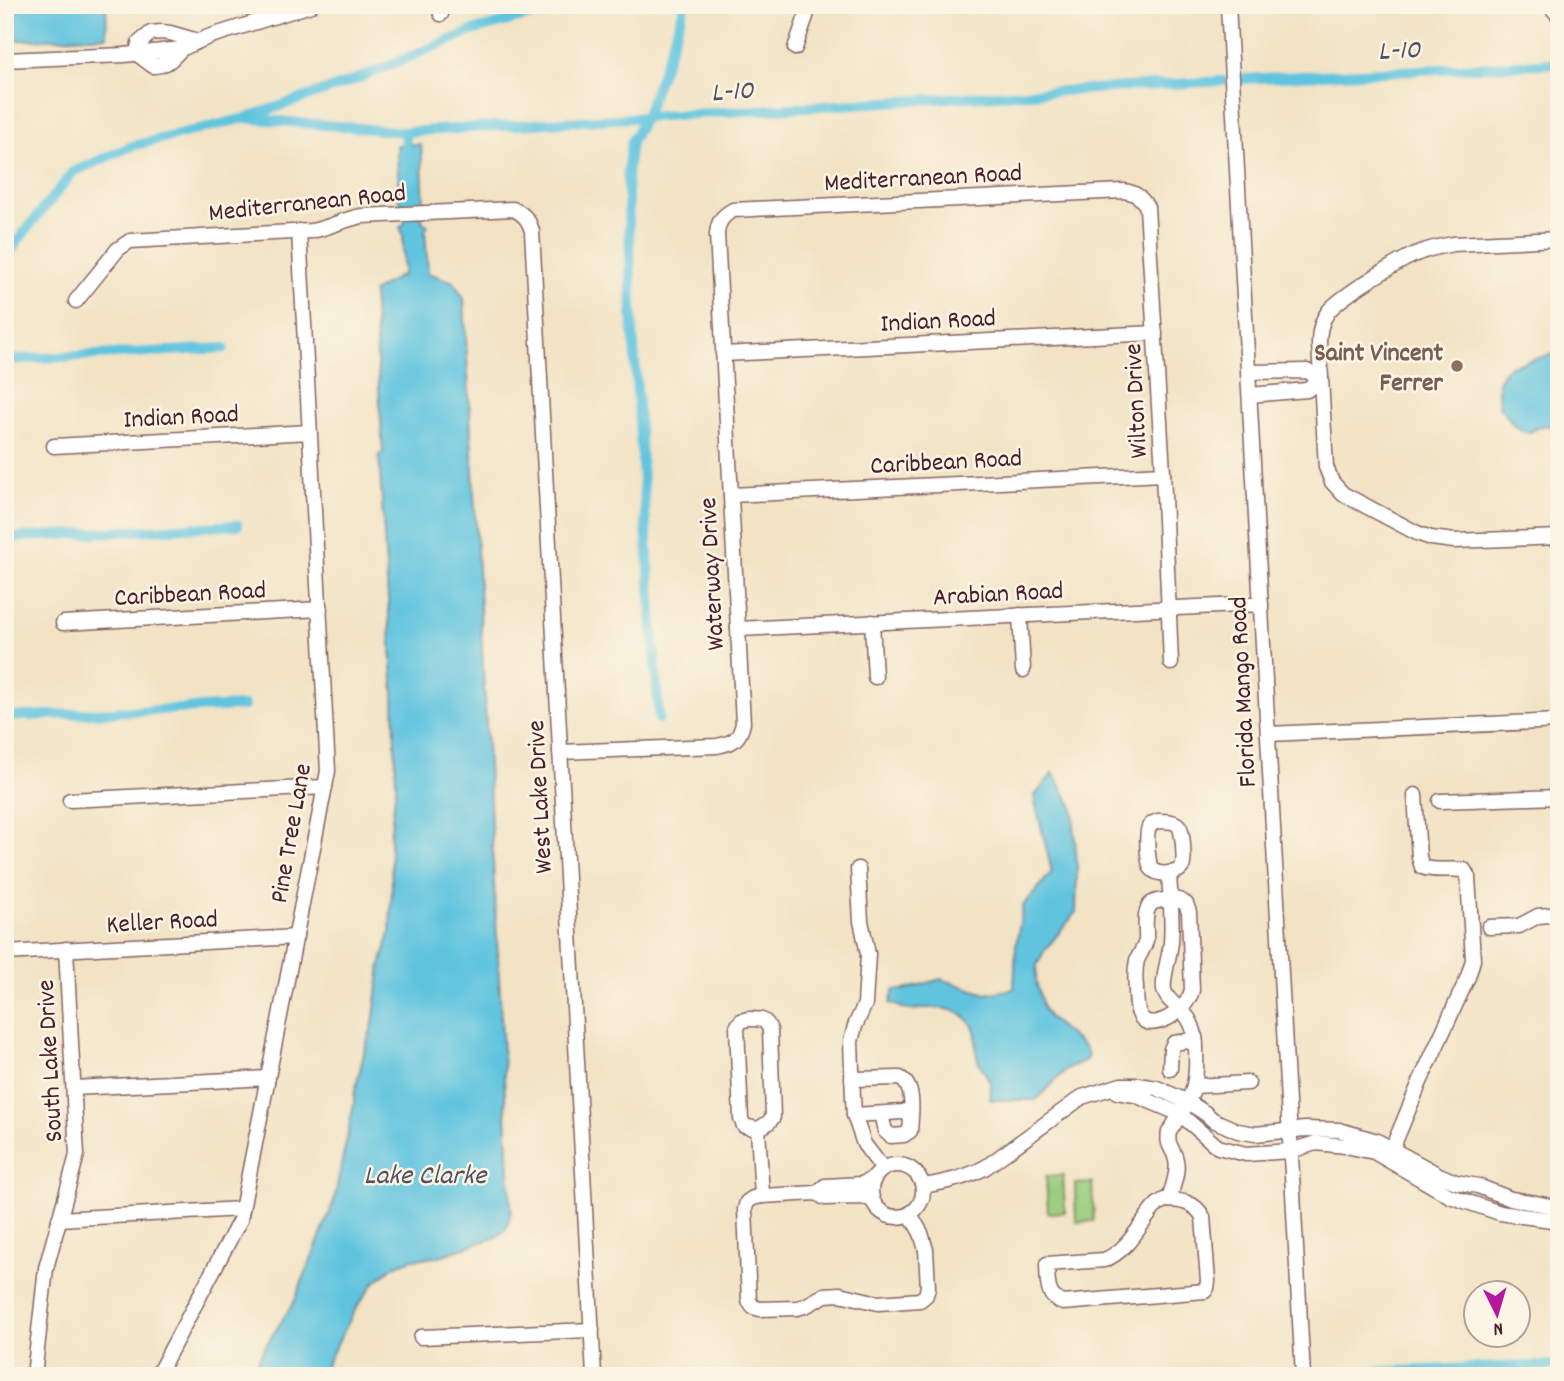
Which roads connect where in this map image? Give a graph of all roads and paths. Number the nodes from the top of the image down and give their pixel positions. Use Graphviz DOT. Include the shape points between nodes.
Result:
graph roads {
  1 [pos="311,5"];
  2 [pos="810,5"];
  3 [pos="1228,5"];
  4 [pos="1552,5"];
  5 [pos="1559,16"];
  6 [pos="170,33"];
  7 [pos="198,41"];
  8 [pos="795,48"];
  9 [pos="175,50"];
  10 [pos="137,54"];
  11 [pos="5,60"];
  12 [pos="1138,195"];
  13 [pos="526,217"];
  14 [pos="718,226"];
  15 [pos="299,231"];
  16 [pos="1559,239"];
  17 [pos="76,301"];
  18 [pos="1155,333"];
  19 [pos="723,354"];
  20 [pos="1249,372"];
  21 [pos="1321,379"];
  22 [pos="1250,395"];
  23 [pos="310,432"];
  24 [pos="54,446"];
  25 [pos="1163,474"];
  26 [pos="731,495"];
  27 [pos="1559,537"];
  28 [pos="1261,604"];
  29 [pos="1168,608"];
  30 [pos="320,609"];
  31 [pos="1020,615"];
  32 [pos="872,622"];
  33 [pos="63,623"];
  34 [pos="738,629"];
  35 [pos="1171,663"];
  36 [pos="1023,670"];
  37 [pos="875,677"];
  38 [pos="1559,720"];
  39 [pos="1268,734"];
  40 [pos="560,752"];
  41 [pos="325,787"];
  42 [pos="1415,795"];
  43 [pos="1559,797"];
  44 [pos="70,800"];
  45 [pos="1440,801"];
  46 [pos="858,869"];
  47 [pos="1169,873"];
  48 [pos="1170,900"];
  49 [pos="1559,914"];
  50 [pos="1489,927"];
  51 [pos="296,937"];
  52 [pos="66,949"];
  53 [pos="6,953"];
  54 [pos="1181,1009"];
  55 [pos="1196,1044"];
  56 [pos="1170,1069"];
  57 [pos="268,1078"];
  58 [pos="852,1079"];
  59 [pos="1248,1083"];
  60 [pos="1195,1086"];
  61 [pos="74,1088"];
  62 [pos="1184,1108"];
  63 [pos="911,1109"];
  64 [pos="881,1114"];
  65 [pos="855,1115"];
  66 [pos="758,1129"];
  67 [pos="1289,1131"];
  68 [pos="1290,1151"];
  69 [pos="1388,1154"];
  70 [pos="879,1174"];
  71 [pos="923,1186"];
  72 [pos="817,1193"];
  73 [pos="762,1196"];
  74 [pos="872,1199"];
  75 [pos="1169,1200"];
  76 [pos="1559,1208"];
  77 [pos="242,1209"];
  78 [pos="910,1214"];
  79 [pos="59,1219"];
  80 [pos="1559,1221"];
  81 [pos="592,1330"];
  82 [pos="421,1338"];
  83 [pos="34,1376"];
  84 [pos="158,1376"];
  85 [pos="594,1376"];
  86 [pos="1303,1376"];
  1 -- 7 [label="street"];
  2 -- 8 [label="street"];
  3 -- 20 [label="street, Florida Mango Road"];
  4 -- 5 [label="street"];
  6 -- 7 [label="street"];
  6 -- 9 [label="street"];
  6 -- 10 [label="street" via="151,33 139,43"];
  7 -- 9 [label="street"];
  9 -- 10 [label="street"];
  10 -- 11 [label="street"];
  12 -- 14 [label="street, Mediterranean Road" via="1123,191 733,210"];
  12 -- 18 [label="street, Wilton Drive" via="1147,207"];
  13 -- 15 [label="street, Mediterranean Road" via="513,209 355,217 326,228"];
  13 -- 40 [label="street, West Lake Drive" via="531,231"];
  14 -- 19 [label="street, Waterway Drive"];
  15 -- 17 [label="street, Mediterranean Road" via="130,241 118,249"];
  15 -- 23 [label="street, Pine Tree Lane"];
  16 -- 21 [label="street" via="1453,244 1404,259 1339,300 1328,312 1319,334"];
  18 -- 19 [label="street, Indian Road"];
  18 -- 25 [label="street, Wilton Drive"];
  19 -- 26 [label="street, Waterway Drive"];
  20 -- 21 [label="street" via="1307,371"];
  20 -- 22 [label="street, Florida Mango Road"];
  21 -- 22 [label="street" via="1307,390"];
  21 -- 27 [label="street" via="1326,467 1343,494 1431,538"];
  22 -- 28 [label="street, Florida Mango Road"];
  23 -- 24 [label="street, Indian Road"];
  23 -- 30 [label="street, Pine Tree Lane"];
  25 -- 26 [label="street, Caribbean Road"];
  25 -- 29 [label="street, Wilton Drive"];
  26 -- 34 [label="street, Waterway Drive"];
  28 -- 29 [label="street, Arabian Road"];
  28 -- 39 [label="street, Florida Mango Road"];
  29 -- 31 [label="street, Arabian Road"];
  29 -- 35 [label="street, Wilton Drive"];
  30 -- 33 [label="street, Caribbean Road"];
  30 -- 41 [label="street, Pine Tree Lane"];
  31 -- 32 [label="street, Arabian Road"];
  31 -- 36 [label="street"];
  32 -- 34 [label="street, Arabian Road"];
  32 -- 37 [label="street"];
  34 -- 40 [label="street, Waterway Drive" via="743,723 735,740 717,746"];
  38 -- 39 [label="street"];
  39 -- 67 [label="street, Florida Mango Road"];
  40 -- 81 [label="street, West Lake Drive"];
  41 -- 44 [label="street"];
  41 -- 51 [label="street, Pine Tree Lane"];
  42 -- 69 [label="street" via="1422,867 1464,870 1468,877 1473,960"];
  43 -- 45 [label="street"];
  46 -- 58 [label="street" via="868,954 865,1004 851,1041"];
  47 -- 48 [label="street"];
  48 -- 54 [label="street" via="1171,944 1164,985 1168,999"];
  48 -- 54 [label="street" via="1186,904 1189,912 1192,990"];
  48 -- 54 [label="street" via="1151,904 1147,910 1146,943 1135,971 1136,1010 1150,1023"];
  49 -- 50 [label="street" via="1538,916 1519,926"];
  51 -- 52 [label="street, Keller Road"];
  51 -- 57 [label="street, Pine Tree Lane"];
  52 -- 53 [label="street, Keller Road"];
  52 -- 61 [label="street, South Lake Drive"];
  54 -- 55 [label="street" via="1191,1022"];
  55 -- 56 [label="street" via="1174,1043"];
  55 -- 60 [label="street"];
  57 -- 61 [label="street"];
  57 -- 77 [label="street, Pine Tree Lane"];
  58 -- 63 [label="street" via="900,1077 909,1088"];
  58 -- 65 [label="street"];
  59 -- 60 [label="street"];
  60 -- 62 [label="street"];
  61 -- 79 [label="street, South Lake Drive" via="77,1155"];
  62 -- 67 [label="street" via="1205,1113 1238,1131"];
  62 -- 68 [label="street" via="1218,1147 1246,1154"];
  62 -- 71 [label="street" via="1157,1088 1121,1085 1082,1097 973,1174"];
  62 -- 75 [label="street" via="1169,1132 1177,1168"];
  63 -- 64 [label="street"];
  63 -- 64 [label="street" via="910,1131 904,1135 891,1136 885,1131"];
  64 -- 65 [label="street"];
  65 -- 70 [label="street"];
  66 -- 66 [label="street" via="773,1117 770,1030 761,1019 748,1019 737,1027 741,1119 744,1126"];
  66 -- 73 [label="street"];
  67 -- 68 [label="street, Florida Mango Road"];
  67 -- 69 [label="street" via="1339,1130 1377,1141"];
  68 -- 69 [label="street" via="1316,1143"];
  68 -- 86 [label="street, Florida Mango Road"];
  69 -- 76 [label="street" via="1456,1182"];
  69 -- 80 [label="street" via="1450,1195 1500,1213"];
  70 -- 71 [label="street" via="900,1165 920,1178"];
  70 -- 72 [label="street" via="862,1184 825,1186"];
  70 -- 74 [label="street"];
  71 -- 78 [label="street" via="922,1199"];
  72 -- 73 [label="street"];
  72 -- 74 [label="street" via="825,1198"];
  73 -- 78 [label="street" via="747,1202 745,1209 749,1301 760,1309 797,1308 825,1295 840,1294 870,1302 920,1300 928,1288 926,1250"];
  74 -- 78 [label="street" via="888,1216"];
  75 -- 75 [label="street" via="1190,1203 1203,1217 1205,1291 1063,1303 1050,1295 1047,1264 1111,1257 1158,1204"];
  77 -- 79 [label="street"];
  77 -- 84 [label="street, Pine Tree Lane"];
  79 -- 83 [label="street, South Lake Drive" via="46,1268"];
  81 -- 82 [label="street"];
  81 -- 85 [label="street, West Lake Drive"];
}
